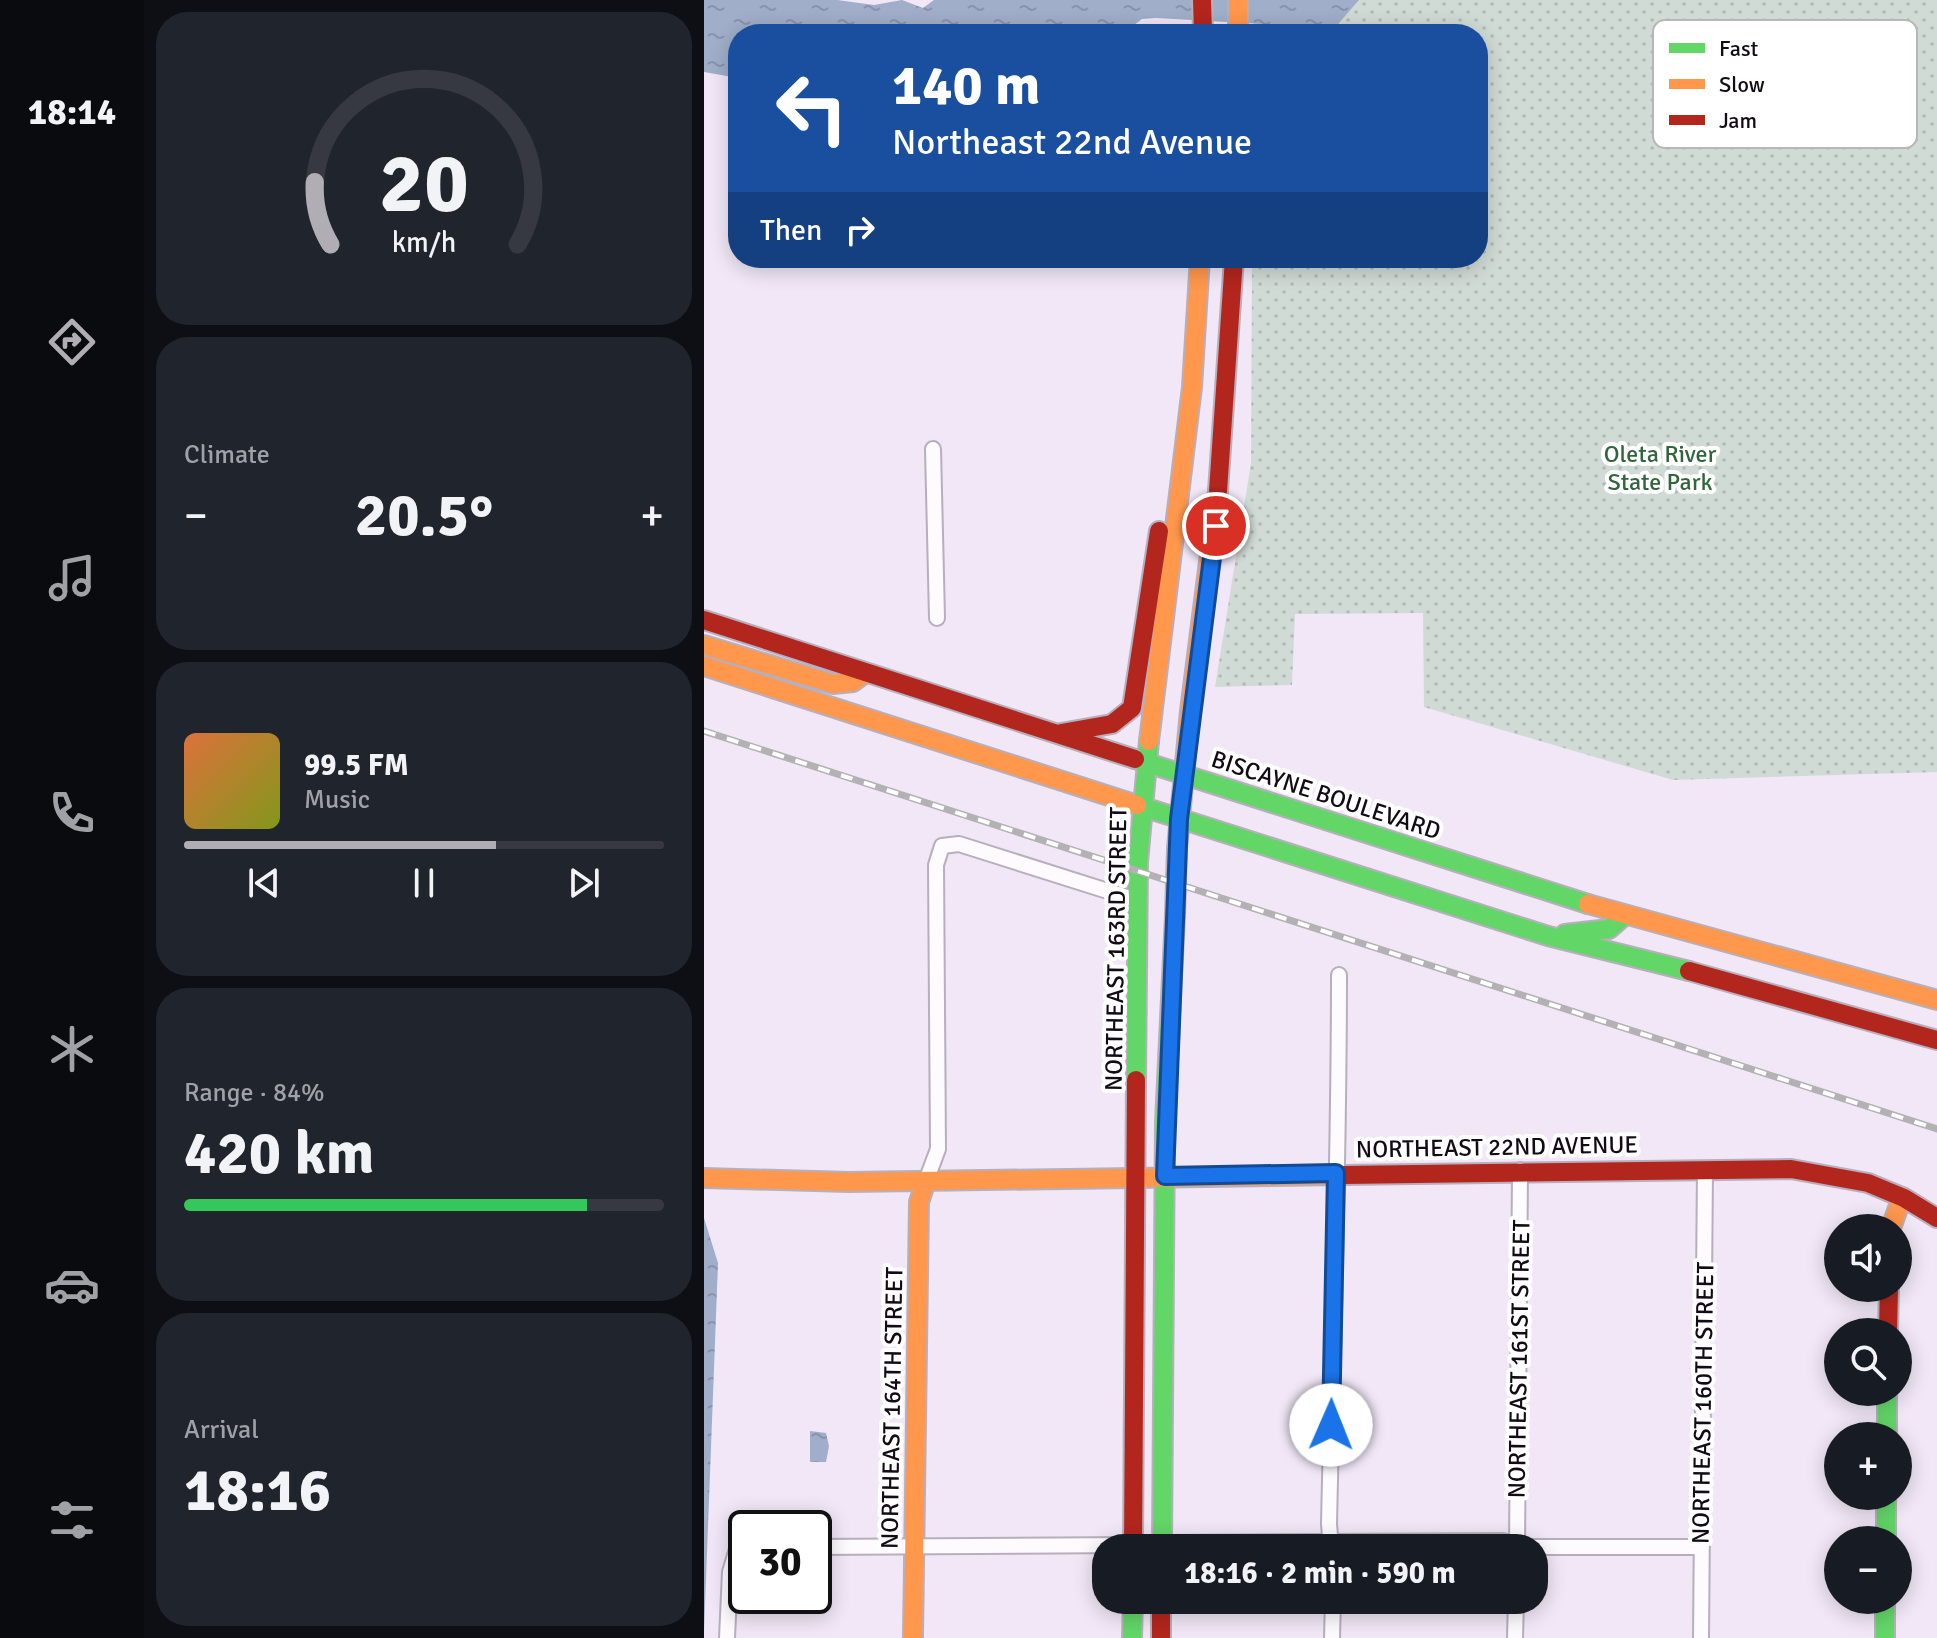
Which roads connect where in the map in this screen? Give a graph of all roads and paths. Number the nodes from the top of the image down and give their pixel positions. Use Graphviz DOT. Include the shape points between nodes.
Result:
graph roads {
  1 [pos="1202,0"];
  2 [pos="1238,0"];
  3 [pos="1203,24"];
  4 [pos="1238,24"];
  5 [pos="1199,268"];
  6 [pos="1233,268"];
  7 [pos="1185,440"];
  8 [pos="933,449"];
  9 [pos="937,618"];
  10 [pos="704,620"];
  11 [pos="704,645"];
  12 [pos="704,666"];
  13 [pos="865,673"];
  14 [pos="1056,734"];
  15 [pos="1146,764"];
  16 [pos="1183,774"];
  17 [pos="1142,807"];
  18 [pos="1179,819"];
  19 [pos="1136,900"];
  20 [pos="1625,915"];
  21 [pos="1548,936"];
  22 [pos="1339,975"];
  23 [pos="1937,1000"];
  24 [pos="1937,1040"];
  25 [pos="1705,1169"];
  26 [pos="1520,1170"];
  27 [pos="1336,1173"];
  28 [pos="1165,1176"];
  29 [pos="704,1178"];
  30 [pos="1137,1178"];
  31 [pos="926,1181"];
  32 [pos="1902,1197"];
  33 [pos="1896,1214"];
  34 [pos="1937,1218"];
  35 [pos="1134,1499"];
  36 [pos="1135,1534"];
  37 [pos="1150,1534"];
  38 [pos="1162,1534"];
  39 [pos="1331,1534"];
  40 [pos="1517,1534"];
  41 [pos="920,1544"];
  42 [pos="832,1546"];
  43 [pos="1092,1546"];
  44 [pos="1548,1547"];
  45 [pos="1702,1547"];
  46 [pos="728,1614"];
  47 [pos="1133,1614"];
  48 [pos="1161,1614"];
  49 [pos="1333,1614"];
  50 [pos="1516,1614"];
  51 [pos="1885,1614"];
  52 [pos="727,1638"];
  53 [pos="913,1638"];
  54 [pos="926,1638"];
  55 [pos="1132,1638"];
  56 [pos="1161,1638"];
  57 [pos="1332,1638"];
  58 [pos="1515,1638"];
  59 [pos="1701,1638"];
  60 [pos="1885,1638"];
  1 -- 3 [label="main road"];
  2 -- 4 [label="main road"];
  5 -- 7 [label="main road, NORTHEAST 163RD STREET"];
  6 -- 16 [label="main road" via="1216,526"];
  7 -- 14 [label="main road" via="1170,458 1132,708 1108,726"];
  7 -- 15 [label="main road, NORTHEAST 163RD STREET"];
  8 -- 9 [label="street"];
  10 -- 13 [label="main road, BISCAYNE BOULEVARD"];
  11 -- 13 [label="main road" via="833,684 853,682"];
  12 -- 17 [label="main road"];
  13 -- 14 [label="main road, BISCAYNE BOULEVARD"];
  14 -- 15 [label="main road, BISCAYNE BOULEVARD"];
  15 -- 16 [label="main road, BISCAYNE BOULEVARD"];
  15 -- 17 [label="main road, NORTHEAST 163RD STREET"];
  16 -- 18 [label="main road"];
  16 -- 20 [label="main road, BISCAYNE BOULEVARD"];
  17 -- 18 [label="main road"];
  17 -- 19 [label="main road, NORTHEAST 163RD STREET"];
  18 -- 21 [label="main road"];
  18 -- 28 [label="main road"];
  19 -- 30 [label="main road, NORTHEAST 163RD STREET"];
  19 -- 31 [label="street, NORTHEAST 164TH STREET" via="959,844 942,846 936,865 938,1149"];
  20 -- 21 [label="main road" via="1609,929"];
  20 -- 23 [label="main road, BISCAYNE BOULEVARD"];
  21 -- 24 [label="main road" via="1793,997"];
  22 -- 27 [label="street"];
  25 -- 26 [label="main road, NORTHEAST 22ND AVENUE"];
  25 -- 32 [label="main road, NORTHEAST 22ND AVENUE" via="1816,1171"];
  25 -- 45 [label="street, NORTHEAST 160TH STREET"];
  26 -- 27 [label="main road, NORTHEAST 22ND AVENUE"];
  26 -- 40 [label="street, NORTHEAST 161ST STREET"];
  27 -- 28 [label="main road, NORTHEAST 22ND AVENUE"];
  27 -- 39 [label="street"];
  28 -- 30 [label="main road, NORTHEAST 22ND AVENUE"];
  28 -- 38 [label="main road"];
  29 -- 31 [label="main road, NORTHEAST 22ND AVENUE"];
  30 -- 31 [label="main road, NORTHEAST 22ND AVENUE"];
  30 -- 35 [label="main road, NORTHEAST 163RD STREET"];
  31 -- 41 [label="main road, NORTHEAST 164TH STREET" via="931,1195"];
  32 -- 33 [label="main road"];
  32 -- 34 [label="main road, NORTHEAST 22ND AVENUE"];
  35 -- 36 [label="main road, NORTHEAST 163RD STREET"];
  35 -- 37 [label="main road"];
  41 -- 42 [label="street"];
  41 -- 43 [label="street"];
  41 -- 53 [label="main road, NORTHEAST 164TH STREET"];
  41 -- 54 [label="main road, NORTHEAST 164TH STREET"];
  44 -- 45 [label="street"];
  45 -- 59 [label="street, NORTHEAST 160TH STREET"];
  46 -- 52 [label="street"];
  47 -- 55 [label="main road"];
  48 -- 56 [label="main road"];
  49 -- 57 [label="street"];
  50 -- 58 [label="street"];
  51 -- 60 [label="main road"];
}
